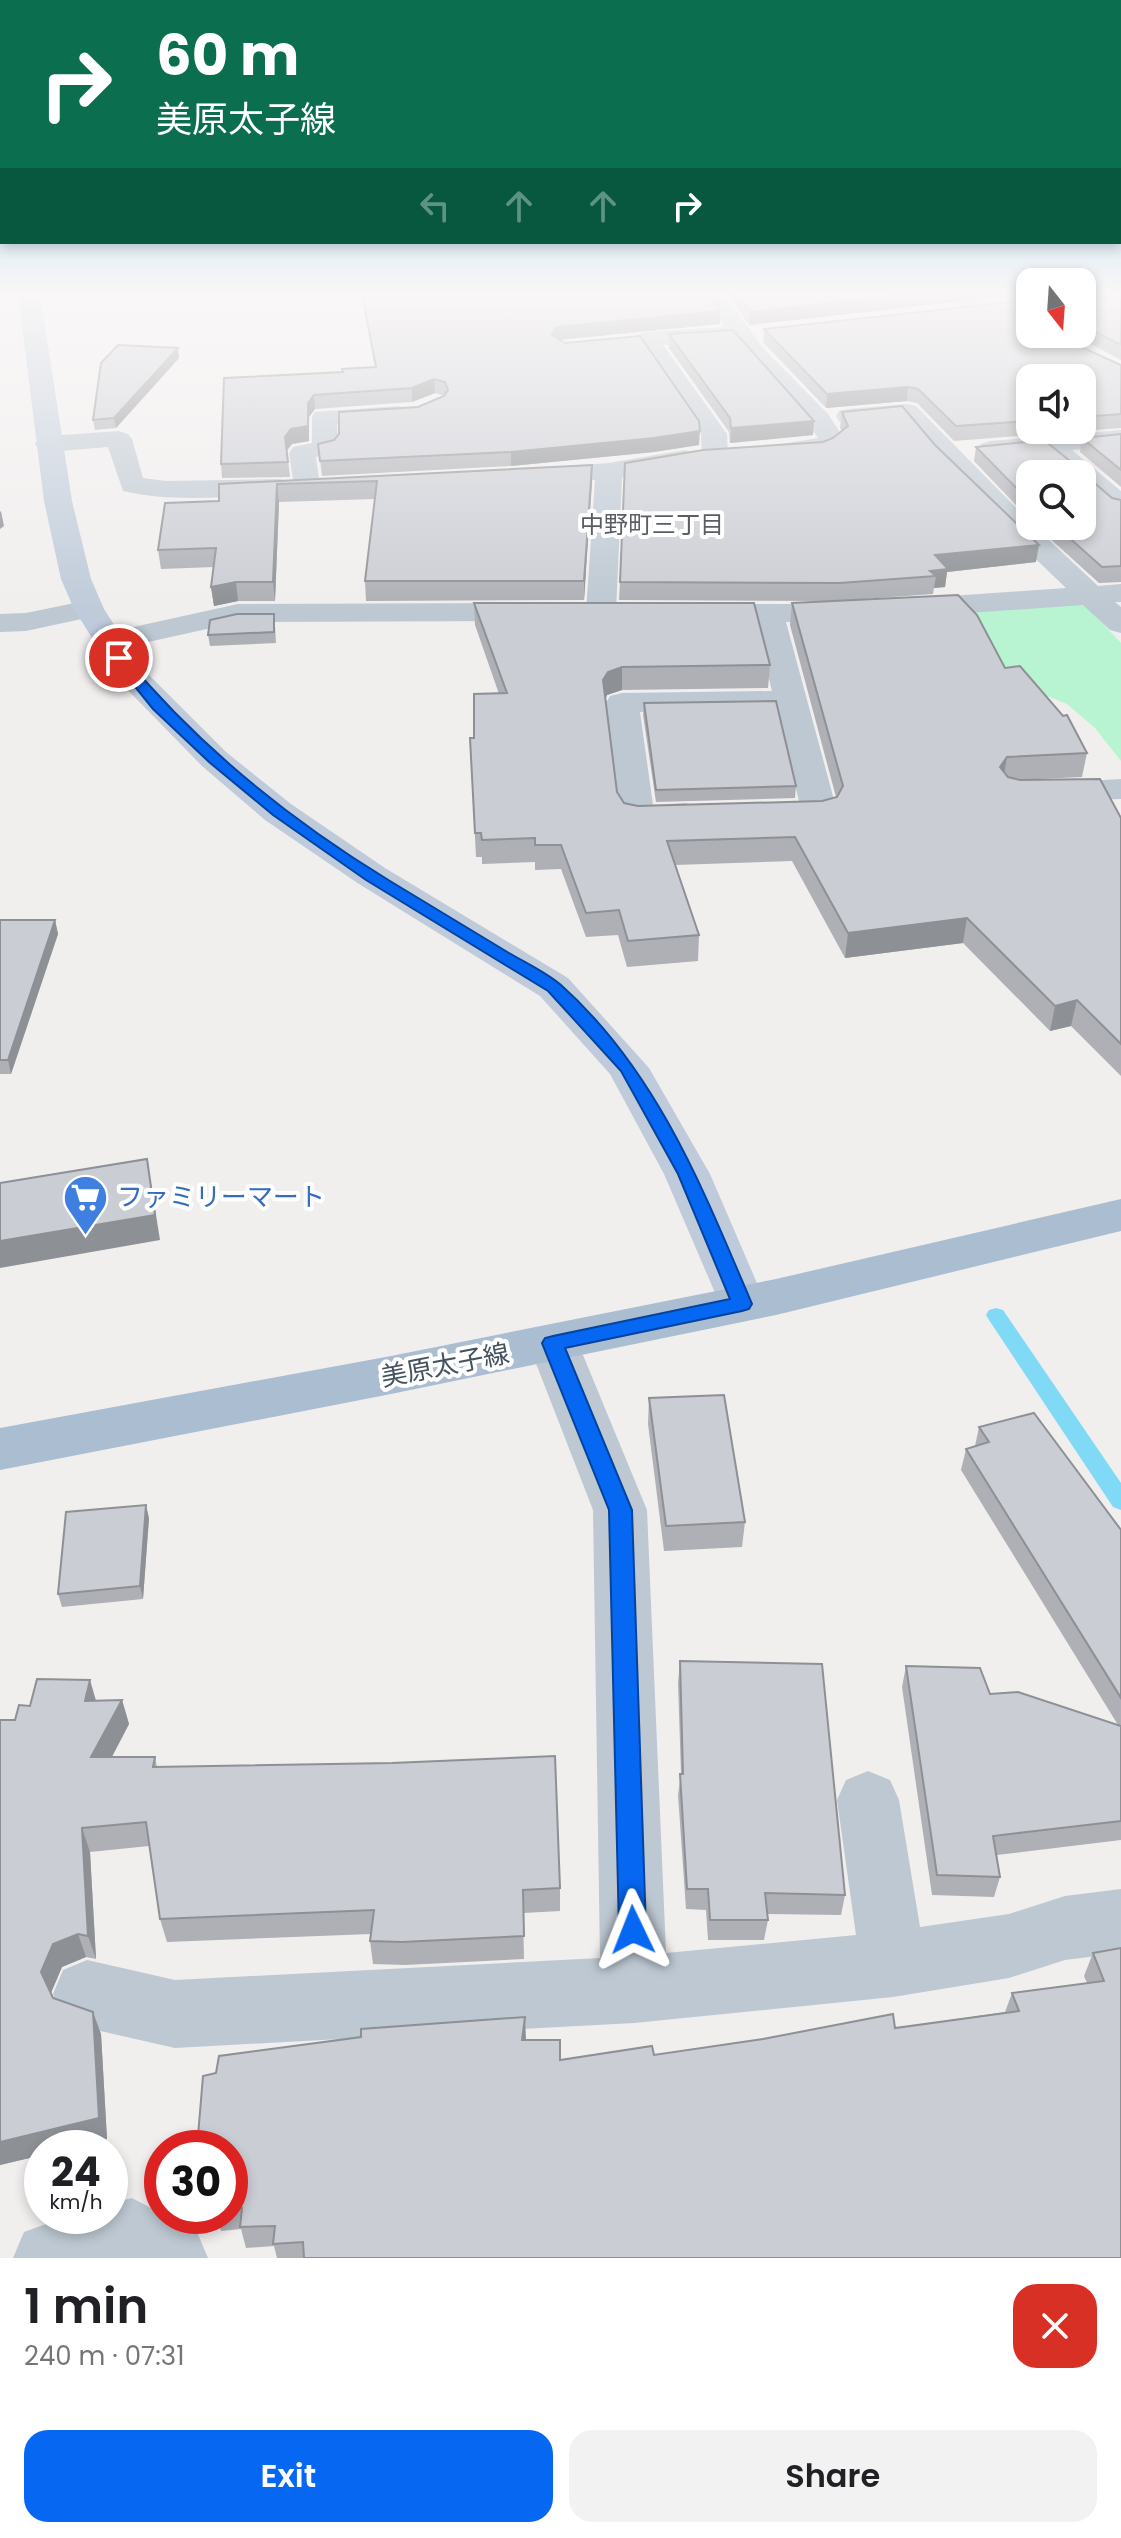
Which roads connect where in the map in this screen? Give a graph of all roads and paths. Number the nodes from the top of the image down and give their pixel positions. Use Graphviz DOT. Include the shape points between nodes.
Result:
graph roads {
  1 [pos="42,399"];
  2 [pos="690,399"];
  3 [pos="800,399"];
  4 [pos="426,407"];
  5 [pos="819,419"];
  6 [pos="1121,438"];
  7 [pos="1096,440"];
  8 [pos="48,444"];
  9 [pos="1049,444"];
  10 [pos="944,453"];
  11 [pos="734,455"];
  12 [pos="609,471"];
  13 [pos="506,478"];
  14 [pos="336,484"];
  15 [pos="307,486"];
  16 [pos="1121,505"];
  17 [pos="1108,594"];
  18 [pos="601,612"];
  19 [pos="631,612"];
  20 [pos="662,612"];
  21 [pos="768,613"];
  22 [pos="0,623"];
  23 [pos="1121,624"];
  24 [pos="99,626"];
  25 [pos="791,700"];
  26 [pos="1121,789"];
  27 [pos="1016,791"];
  28 [pos="1121,1215"];
  29 [pos="742,1304"];
  30 [pos="553,1343"];
  31 [pos="0,1449"];
  32 [pos="868,1800"];
  33 [pos="1121,1921"];
  34 [pos="893,1964"];
  35 [pos="634,1990"];
  36 [pos="87,1994"];
  37 [pos="50,2258"];
  38 [pos="171,2258"];
  1 -- 8 [label="street"];
  2 -- 11 [label="street"];
  3 -- 5 [label="street"];
  4 -- 15 [label="street" via="418,412 324,417 325,447 302,453"];
  5 -- 10 [label="street" via="907,411"];
  5 -- 11 [label="street" via="832,440 821,447"];
  6 -- 7 [label="street"];
  8 -- 15 [label="street" via="119,439 132,485 207,490"];
  8 -- 24 [label="street" via="76,579"];
  9 -- 10 [label="street"];
  9 -- 16 [label="street"];
  10 -- 17 [label="street" via="1004,513"];
  11 -- 12 [label="street"];
  12 -- 13 [label="street"];
  12 -- 18 [label="street"];
  14 -- 15 [label="street"];
  17 -- 21 [label="street" via="938,608"];
  17 -- 23 [label="street"];
  18 -- 19 [label="street"];
  18 -- 24 [label="street" via="238,613"];
  20 -- 21 [label="street"];
  21 -- 25 [label="street"];
  22 -- 24 [label="street"];
  24 -- 29 [label="street" via="158,706 278,812 554,987 628,1068 687,1174"];
  25 -- 25 [label="street" via="819,811 637,816 622,703"];
  26 -- 27 [label="street" via="1073,777"];
  28 -- 29 [label="main road, 美原太子線"];
  29 -- 30 [label="main road, 美原太子線"];
  30 -- 31 [label="main road, 美原太子線"];
  30 -- 35 [label="street" via="620,1510"];
  32 -- 34 [label="street"];
  33 -- 34 [label="street"];
  34 -- 35 [label="street"];
  35 -- 36 [label="street" via="175,2014"];
  37 -- 38 [label="street" via="132,2235"];
}
